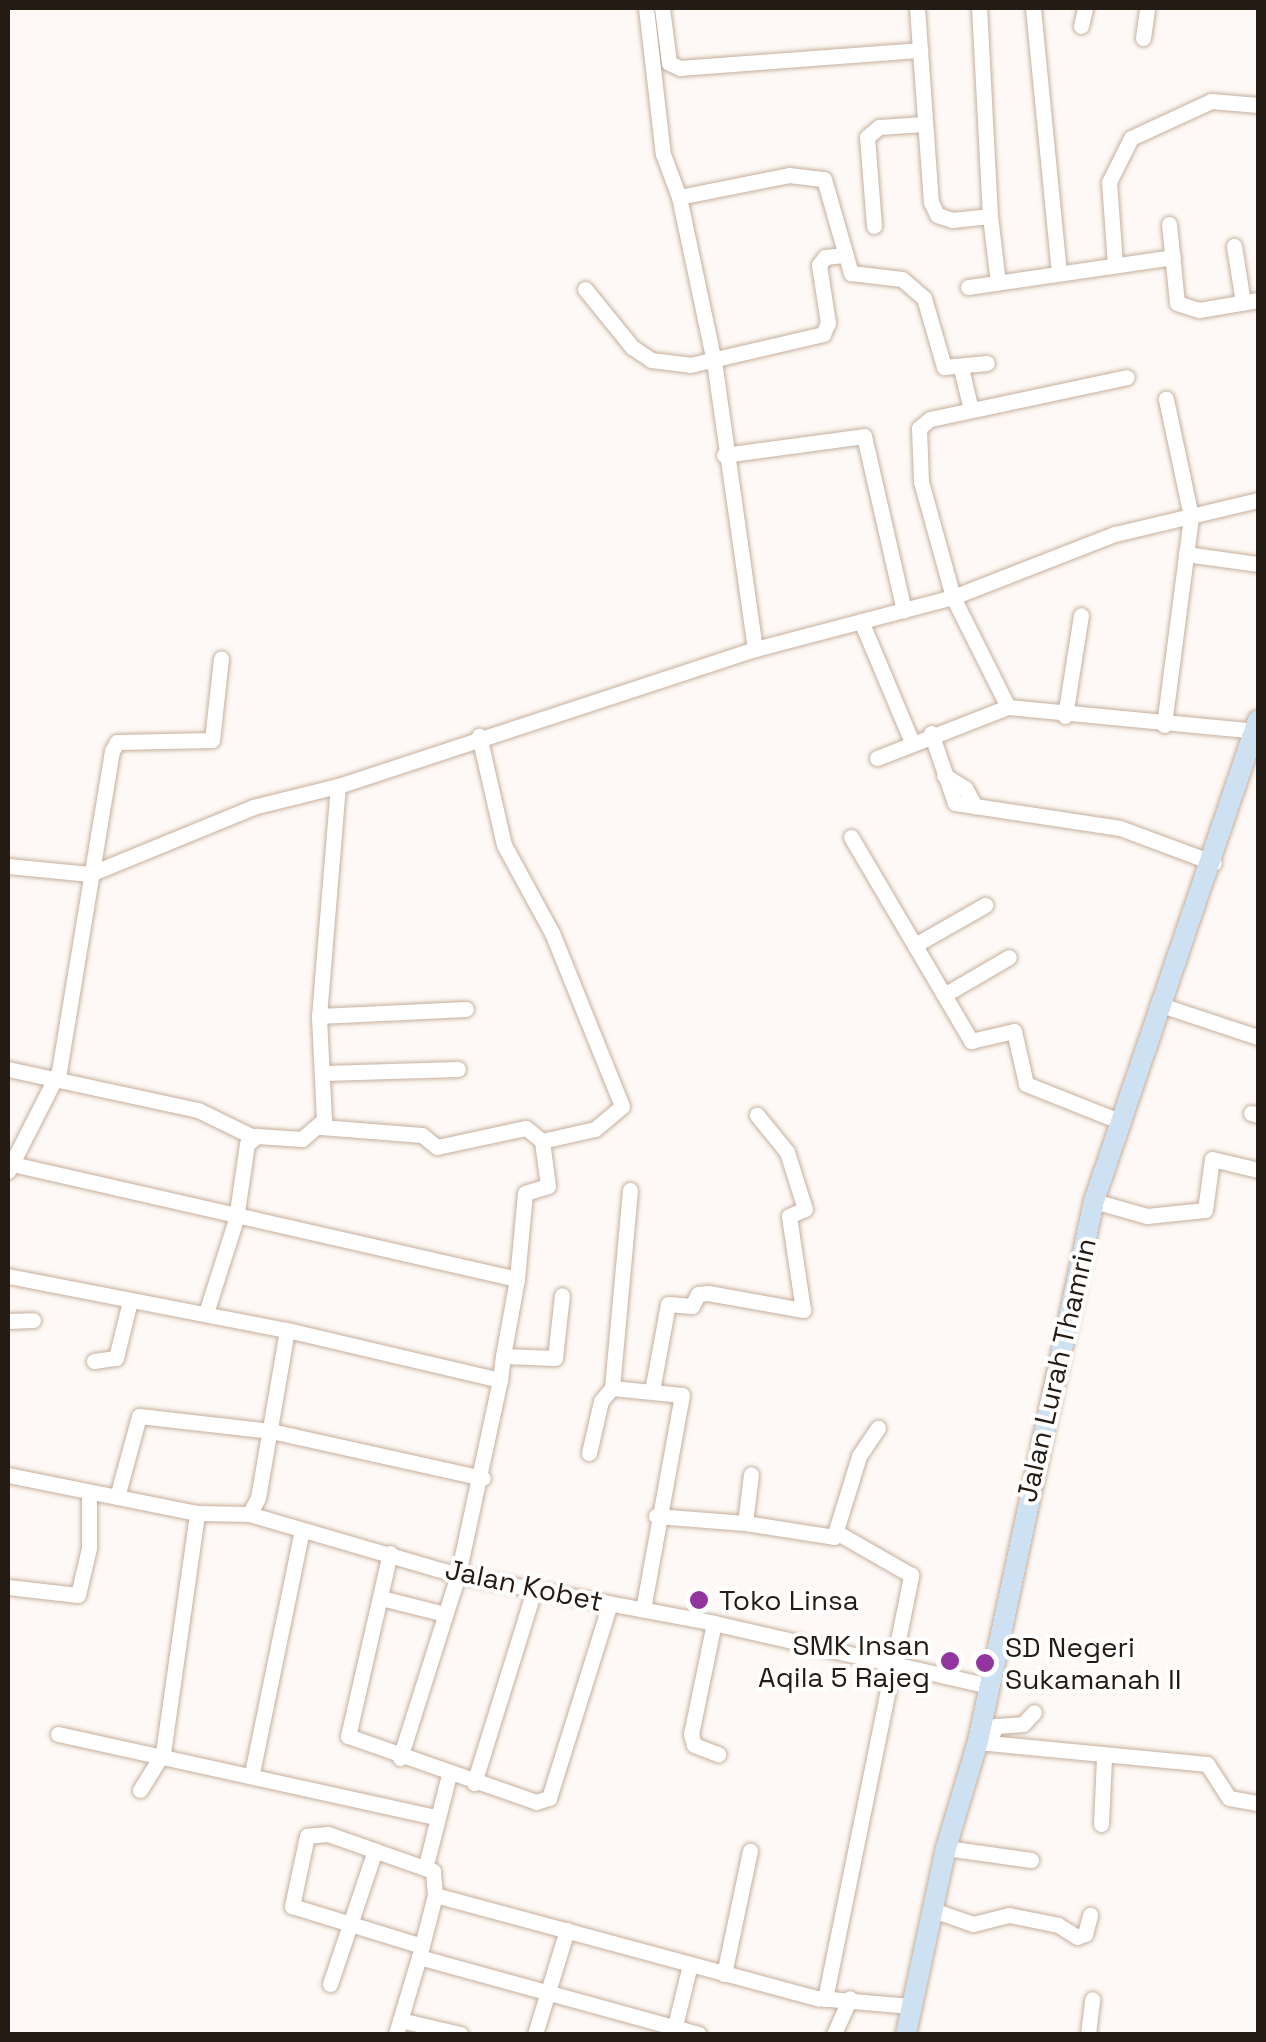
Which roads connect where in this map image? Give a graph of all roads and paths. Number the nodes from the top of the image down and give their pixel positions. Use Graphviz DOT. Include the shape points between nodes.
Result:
graph roads {
  1 [pos="646,8"];
  2 [pos="662,8"];
  3 [pos="917,8"];
  4 [pos="979,8"];
  5 [pos="1033,8"];
  6 [pos="1085,8"];
  7 [pos="1147,8"];
  8 [pos="1082,26"];
  9 [pos="1143,38"];
  10 [pos="920,50"];
  11 [pos="1258,105"];
  12 [pos="924,124"];
  13 [pos="679,196"];
  14 [pos="990,216"];
  15 [pos="1170,224"];
  16 [pos="874,226"];
  17 [pos="1234,246"];
  18 [pos="843,256"];
  19 [pos="1174,256"];
  20 [pos="1116,265"];
  21 [pos="1059,272"];
  22 [pos="998,283"];
  23 [pos="968,287"];
  24 [pos="586,289"];
  25 [pos="1250,301"];
  26 [pos="714,361"];
  27 [pos="987,363"];
  28 [pos="961,368"];
  29 [pos="1127,377"];
  30 [pos="1166,400"];
  31 [pos="971,410"];
  32 [pos="724,454"];
  33 [pos="1258,500"];
  34 [pos="1191,516"];
  35 [pos="1186,554"];
  36 [pos="1258,564"];
  37 [pos="953,597"];
  38 [pos="904,610"];
  39 [pos="1081,614"];
  40 [pos="860,621"];
  41 [pos="755,649"];
  42 [pos="221,658"];
  43 [pos="1008,706"];
  44 [pos="1065,716"];
  45 [pos="1164,725"];
  46 [pos="932,733"];
  47 [pos="479,736"];
  48 [pos="1255,738"];
  49 [pos="911,740"];
  50 [pos="876,758"];
  51 [pos="338,786"];
  52 [pos="851,837"];
  53 [pos="1214,863"];
  54 [pos="8,866"];
  55 [pos="90,874"];
  56 [pos="985,905"];
  57 [pos="915,945"];
  58 [pos="1009,957"];
  59 [pos="944,995"];
  60 [pos="1161,1005"];
  61 [pos="466,1009"];
  62 [pos="318,1016"];
  63 [pos="1258,1037"];
  64 [pos="8,1069"];
  65 [pos="458,1069"];
  66 [pos="324,1073"];
  67 [pos="55,1080"];
  68 [pos="757,1115"];
  69 [pos="1119,1121"];
  70 [pos="321,1127"];
  71 [pos="253,1137"];
  72 [pos="542,1141"];
  73 [pos="8,1166"];
  74 [pos="1258,1170"];
  75 [pos="630,1190"];
  76 [pos="1094,1202"];
  77 [pos="236,1218"];
  78 [pos="8,1276"];
  79 [pos="516,1280"];
  80 [pos="562,1295"];
  81 [pos="130,1301"];
  82 [pos="206,1314"];
  83 [pos="33,1320"];
  84 [pos="8,1321"];
  85 [pos="287,1330"];
  86 [pos="503,1356"];
  87 [pos="94,1362"];
  88 [pos="500,1380"];
  89 [pos="612,1388"];
  90 [pos="652,1392"];
  91 [pos="878,1428"];
  92 [pos="271,1431"];
  93 [pos="589,1453"];
  94 [pos="752,1474"];
  95 [pos="8,1475"];
  96 [pos="483,1478"];
  97 [pos="90,1494"];
  98 [pos="117,1497"];
  99 [pos="196,1513"];
  100 [pos="249,1514"];
  101 [pos="656,1516"];
  102 [pos="745,1523"];
  103 [pos="838,1533"];
  104 [pos="301,1534"];
  105 [pos="390,1553"];
  106 [pos="458,1575"];
  107 [pos="8,1588"];
  108 [pos="534,1590"];
  109 [pos="382,1598"];
  110 [pos="610,1603"];
  111 [pos="643,1609"];
  112 [pos="445,1614"];
  113 [pos="714,1623"];
  114 [pos="891,1662"];
  115 [pos="988,1686"];
  116 [pos="1034,1712"];
  117 [pos="58,1734"];
  118 [pos="983,1742"];
  119 [pos="164,1752"];
  120 [pos="718,1754"];
  121 [pos="1104,1757"];
  122 [pos="400,1758"];
  123 [pos="252,1774"];
  124 [pos="449,1775"];
  125 [pos="474,1783"];
  126 [pos="140,1790"];
  127 [pos="1258,1803"];
  128 [pos="438,1818"];
  129 [pos="1101,1824"];
  130 [pos="946,1848"];
  131 [pos="375,1850"];
  132 [pos="750,1852"];
  133 [pos="1030,1860"];
  134 [pos="426,1865"];
  135 [pos="435,1895"];
  136 [pos="933,1910"];
  137 [pos="1090,1915"];
  138 [pos="349,1924"];
  139 [pos="567,1930"];
  140 [pos="420,1951"];
  141 [pos="690,1965"];
  142 [pos="724,1974"];
  143 [pos="330,1984"];
  144 [pos="548,1992"];
  145 [pos="850,1998"];
  146 [pos="825,1999"];
  147 [pos="1092,1999"];
  148 [pos="910,2006"];
  149 [pos="398,2027"];
  150 [pos="673,2032"];
  151 [pos="460,2034"];
  152 [pos="535,2034"];
  153 [pos="699,2034"];
  154 [pos="834,2034"];
  155 [pos="908,2034"];
  156 [pos="1088,2034"];
  1 -- 13 [label="street" via="663,154"];
  2 -- 10 [label="street" via="669,63 680,68"];
  3 -- 10 [label="street"];
  4 -- 14 [label="street"];
  5 -- 21 [label="street"];
  6 -- 8 [label="street"];
  7 -- 9 [label="street"];
  10 -- 12 [label="street"];
  11 -- 20 [label="street" via="1211,101 1132,138 1109,182"];
  12 -- 14 [label="street" via="938,215"];
  12 -- 16 [label="street" via="879,127 867,137"];
  13 -- 18 [label="street" via="814,174 824,179 831,198"];
  13 -- 26 [label="street"];
  14 -- 22 [label="street"];
  15 -- 19 [label="street"];
  17 -- 25 [label="street"];
  18 -- 26 [label="street" via="825,258 819,266 828,330"];
  18 -- 28 [label="street" via="851,273 902,279 924,298 942,365"];
  19 -- 20 [label="street"];
  19 -- 25 [label="street" via="1182,307"];
  20 -- 21 [label="street"];
  21 -- 22 [label="street"];
  22 -- 23 [label="street"];
  24 -- 26 [label="street" via="632,348 651,360"];
  26 -- 32 [label="street"];
  27 -- 28 [label="street"];
  28 -- 31 [label="street"];
  29 -- 31 [label="street"];
  30 -- 34 [label="street"];
  31 -- 37 [label="street" via="922,422 917,436 922,482"];
  32 -- 38 [label="street" via="864,436"];
  32 -- 41 [label="street"];
  33 -- 34 [label="street"];
  34 -- 35 [label="street"];
  34 -- 37 [label="street" via="1115,534"];
  35 -- 36 [label="street"];
  35 -- 45 [label="street"];
  37 -- 38 [label="street"];
  37 -- 43 [label="street"];
  38 -- 40 [label="street"];
  39 -- 44 [label="street"];
  40 -- 41 [label="street"];
  40 -- 49 [label="street"];
  41 -- 47 [label="street"];
  42 -- 55 [label="street" via="212,740 118,742"];
  43 -- 44 [label="street"];
  43 -- 46 [label="street"];
  44 -- 45 [label="street"];
  45 -- 48 [label="street"];
  46 -- 49 [label="street"];
  46 -- 53 [label="street" via="944,775 965,788 976,806 1132,831"];
  47 -- 51 [label="street"];
  47 -- 72 [label="street" via="504,846 552,933 622,1106 594,1129"];
  48 -- 53 [label="street, Jalan Lurah Thamrin"];
  49 -- 50 [label="street"];
  51 -- 55 [label="street" via="252,806"];
  51 -- 62 [label="street"];
  52 -- 57 [label="street"];
  53 -- 60 [label="street, Jalan Lurah Thamrin"];
  54 -- 55 [label="street"];
  55 -- 67 [label="street"];
  56 -- 57 [label="street"];
  57 -- 59 [label="street"];
  58 -- 59 [label="street"];
  59 -- 69 [label="street" via="971,1041 1008,1030 1019,1035 1026,1084"];
  60 -- 63 [label="street"];
  60 -- 69 [label="street, Jalan Lurah Thamrin"];
  61 -- 62 [label="street"];
  62 -- 66 [label="street"];
  64 -- 67 [label="street"];
  65 -- 66 [label="street"];
  66 -- 70 [label="street"];
  67 -- 71 [label="street" via="198,1110"];
  67 -- 73 [label="street"];
  68 -- 90 [label="street" via="787,1152 806,1209 789,1216 803,1310 708,1293 698,1294 692,1306 668,1304"];
  69 -- 76 [label="street, Jalan Lurah Thamrin"];
  70 -- 71 [label="street" via="302,1139"];
  70 -- 72 [label="street" via="422,1135 437,1147 526,1128"];
  71 -- 77 [label="street"];
  72 -- 79 [label="street" via="548,1186 517,1195"];
  73 -- 77 [label="street"];
  74 -- 76 [label="street" via="1212,1159 1205,1210 1168,1217"];
  75 -- 89 [label="street"];
  76 -- 115 [label="street, Jalan Lurah Thamrin"];
  77 -- 79 [label="street"];
  77 -- 82 [label="street"];
  78 -- 81 [label="street"];
  79 -- 86 [label="street"];
  80 -- 86 [label="street" via="555,1358"];
  81 -- 82 [label="street"];
  81 -- 87 [label="street" via="116,1358"];
  82 -- 85 [label="street"];
  83 -- 84 [label="street"];
  85 -- 88 [label="street"];
  85 -- 92 [label="street"];
  86 -- 88 [label="street"];
  88 -- 96 [label="street"];
  89 -- 90 [label="street"];
  89 -- 93 [label="street" via="601,1402"];
  90 -- 101 [label="street" via="682,1395"];
  91 -- 103 [label="street" via="859,1456"];
  92 -- 96 [label="street"];
  92 -- 98 [label="street" via="140,1416"];
  92 -- 100 [label="street"];
  94 -- 102 [label="street"];
  95 -- 97 [label="street, Jalan Kobet"];
  96 -- 106 [label="street"];
  97 -- 98 [label="street, Jalan Kobet"];
  97 -- 107 [label="street" via="89,1548 78,1595"];
  98 -- 99 [label="street, Jalan Kobet"];
  99 -- 100 [label="street, Jalan Kobet"];
  99 -- 119 [label="street"];
  100 -- 104 [label="street, Jalan Kobet"];
  101 -- 102 [label="street"];
  101 -- 111 [label="street"];
  102 -- 103 [label="street" via="817,1537"];
  103 -- 114 [label="street" via="910,1571"];
  104 -- 105 [label="street, Jalan Kobet"];
  104 -- 123 [label="street"];
  105 -- 106 [label="street, Jalan Kobet"];
  105 -- 109 [label="street"];
  106 -- 108 [label="street, Jalan Kobet"];
  106 -- 112 [label="street"];
  108 -- 110 [label="street, Jalan Kobet"];
  108 -- 125 [label="street"];
  109 -- 112 [label="street"];
  109 -- 122 [label="street" via="348,1736"];
  110 -- 111 [label="street, Jalan Kobet"];
  110 -- 125 [label="street" via="547,1801"];
  111 -- 113 [label="street, Jalan Kobet"];
  112 -- 122 [label="street"];
  113 -- 114 [label="street, Jalan Kobet"];
  113 -- 120 [label="street" via="691,1734 694,1744"];
  114 -- 115 [label="street, Jalan Kobet"];
  114 -- 146 [label="street"];
  115 -- 118 [label="street, Jalan Lurah Thamrin"];
  116 -- 118 [label="street" via="1022,1724 996,1726"];
  117 -- 119 [label="street"];
  118 -- 121 [label="street"];
  118 -- 130 [label="street, Jalan Lurah Thamrin"];
  119 -- 123 [label="street"];
  119 -- 126 [label="street"];
  121 -- 127 [label="street" via="1207,1764 1230,1798"];
  121 -- 129 [label="street"];
  122 -- 124 [label="street"];
  123 -- 128 [label="street"];
  124 -- 125 [label="street"];
  124 -- 128 [label="street"];
  128 -- 134 [label="street"];
  130 -- 133 [label="street"];
  130 -- 136 [label="street, Jalan Lurah Thamrin"];
  131 -- 134 [label="street"];
  131 -- 138 [label="street"];
  131 -- 138 [label="street" via="328,1834 313,1833 304,1842 292,1906"];
  132 -- 142 [label="street"];
  134 -- 135 [label="street"];
  135 -- 139 [label="street"];
  135 -- 140 [label="street"];
  136 -- 137 [label="street" via="974,1924 1008,1915 1077,1936 1085,1934"];
  136 -- 148 [label="street, Jalan Lurah Thamrin"];
  138 -- 140 [label="street"];
  138 -- 143 [label="street"];
  139 -- 141 [label="street"];
  139 -- 144 [label="street"];
  140 -- 144 [label="street"];
  140 -- 149 [label="street"];
  141 -- 142 [label="street"];
  141 -- 150 [label="street"];
  142 -- 146 [label="street"];
  144 -- 150 [label="street"];
  144 -- 152 [label="street"];
  145 -- 146 [label="street"];
  145 -- 148 [label="street"];
  145 -- 154 [label="street"];
  147 -- 156 [label="street"];
  148 -- 155 [label="street, Jalan Lurah Thamrin"];
  149 -- 151 [label="street"];
  150 -- 153 [label="street"];
}
